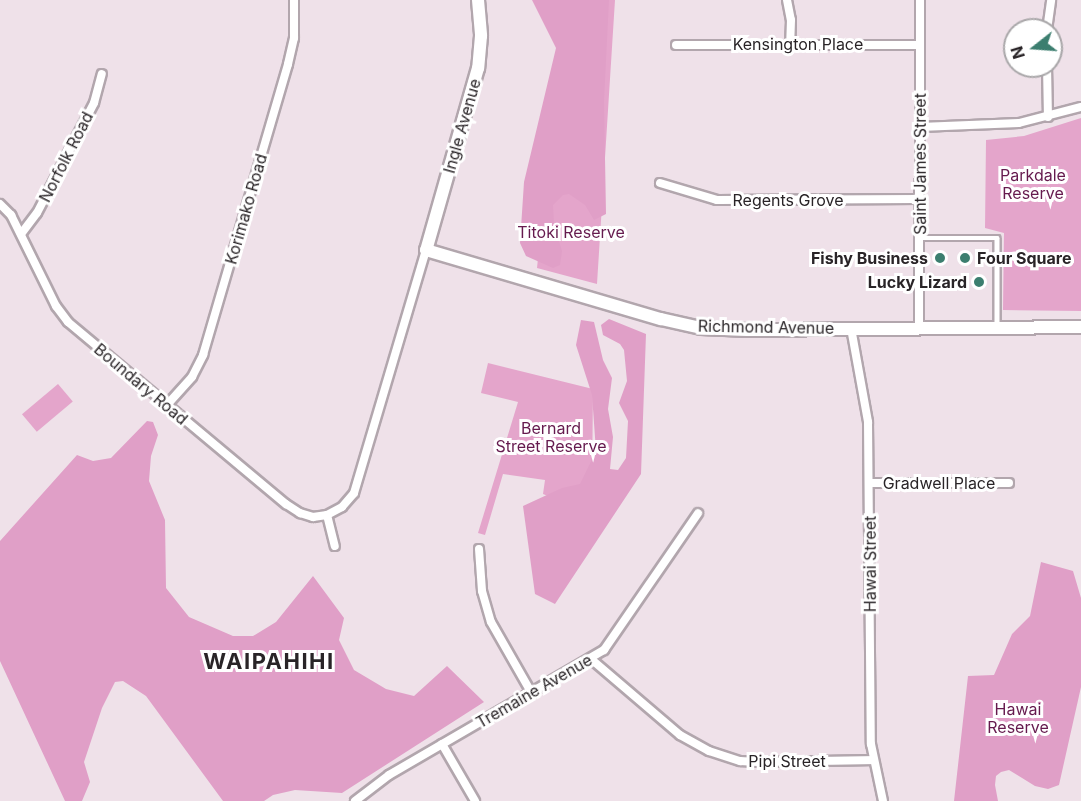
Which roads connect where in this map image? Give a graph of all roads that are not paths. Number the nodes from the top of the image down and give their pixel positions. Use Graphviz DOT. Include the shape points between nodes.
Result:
graph roads {
  1 [pos="294,0"];
  2 [pos="478,0"];
  3 [pos="787,0"];
  4 [pos="920,0"];
  5 [pos="1051,0"];
  6 [pos="1049,18"];
  7 [pos="790,44"];
  8 [pos="676,45"];
  9 [pos="920,45"];
  10 [pos="102,74"];
  11 [pos="1047,78"];
  12 [pos="1081,107"];
  13 [pos="1048,117"];
  14 [pos="920,127"];
  15 [pos="660,183"];
  16 [pos="918,199"];
  17 [pos="0,204"];
  18 [pos="21,234"];
  19 [pos="919,238"];
  20 [pos="426,250"];
  21 [pos="997,327"];
  22 [pos="1081,327"];
  23 [pos="851,328"];
  24 [pos="919,328"];
  25 [pos="166,406"];
  26 [pos="869,483"];
  27 [pos="1009,483"];
  28 [pos="698,513"];
  29 [pos="327,515"];
  30 [pos="335,546"];
  31 [pos="479,549"];
  32 [pos="591,659"];
  33 [pos="532,694"];
  34 [pos="442,744"];
  35 [pos="873,760"];
  36 [pos="355,801"];
  37 [pos="475,801"];
  38 [pos="883,801"];
  1 -- 25 [label="street, Korimako Road" via="294,38 288,64 203,355 192,377"];
  2 -- 20 [label="street, Ingle Avenue" via="481,36 476,78"];
  3 -- 7 [label="street"];
  4 -- 9 [label="street, Saint James Street"];
  5 -- 6 [label="street"];
  7 -- 8 [label="street, Kensington Place"];
  7 -- 9 [label="street, Kensington Place"];
  9 -- 14 [label="street, Saint James Street"];
  10 -- 18 [label="street, Norfolk Road" via="94,104 37,213"];
  11 -- 13 [label="street"];
  12 -- 13 [label="street"];
  13 -- 14 [label="street" via="986,127"];
  14 -- 16 [label="street, Saint James Street"];
  15 -- 16 [label="street, Regents Grove" via="717,200"];
  16 -- 19 [label="street, Saint James Street"];
  17 -- 18 [label="street, Boundary Road"];
  18 -- 25 [label="street, Boundary Road" via="62,316"];
  19 -- 21 [label="lane" via="997,238"];
  19 -- 24 [label="street, Saint James Street"];
  20 -- 23 [label="street, Richmond Avenue" via="701,328"];
  20 -- 29 [label="street" via="354,493 342,507"];
  21 -- 22 [label="street, Richmond Avenue"];
  21 -- 24 [label="street, Richmond Avenue"];
  23 -- 24 [label="street, Richmond Avenue"];
  23 -- 26 [label="street, Hawai Street" via="868,422"];
  25 -- 29 [label="street, Boundary Road" via="286,504 306,515"];
  26 -- 27 [label="street, Gradwell Place"];
  26 -- 35 [label="street, Hawai Street"];
  28 -- 32 [label="street, Tremaine Avenue" via="611,643"];
  29 -- 30 [label="street"];
  31 -- 33 [label="street" via="482,591 491,622"];
  32 -- 33 [label="street, Tremaine Avenue"];
  32 -- 35 [label="street, Pipi Street" via="680,735 709,751 740,761"];
  33 -- 34 [label="street, Tremaine Avenue"];
  34 -- 36 [label="street, Tremaine Avenue" via="389,775"];
  34 -- 37 [label="street"];
  35 -- 38 [label="street, Hawai Street"];
}
